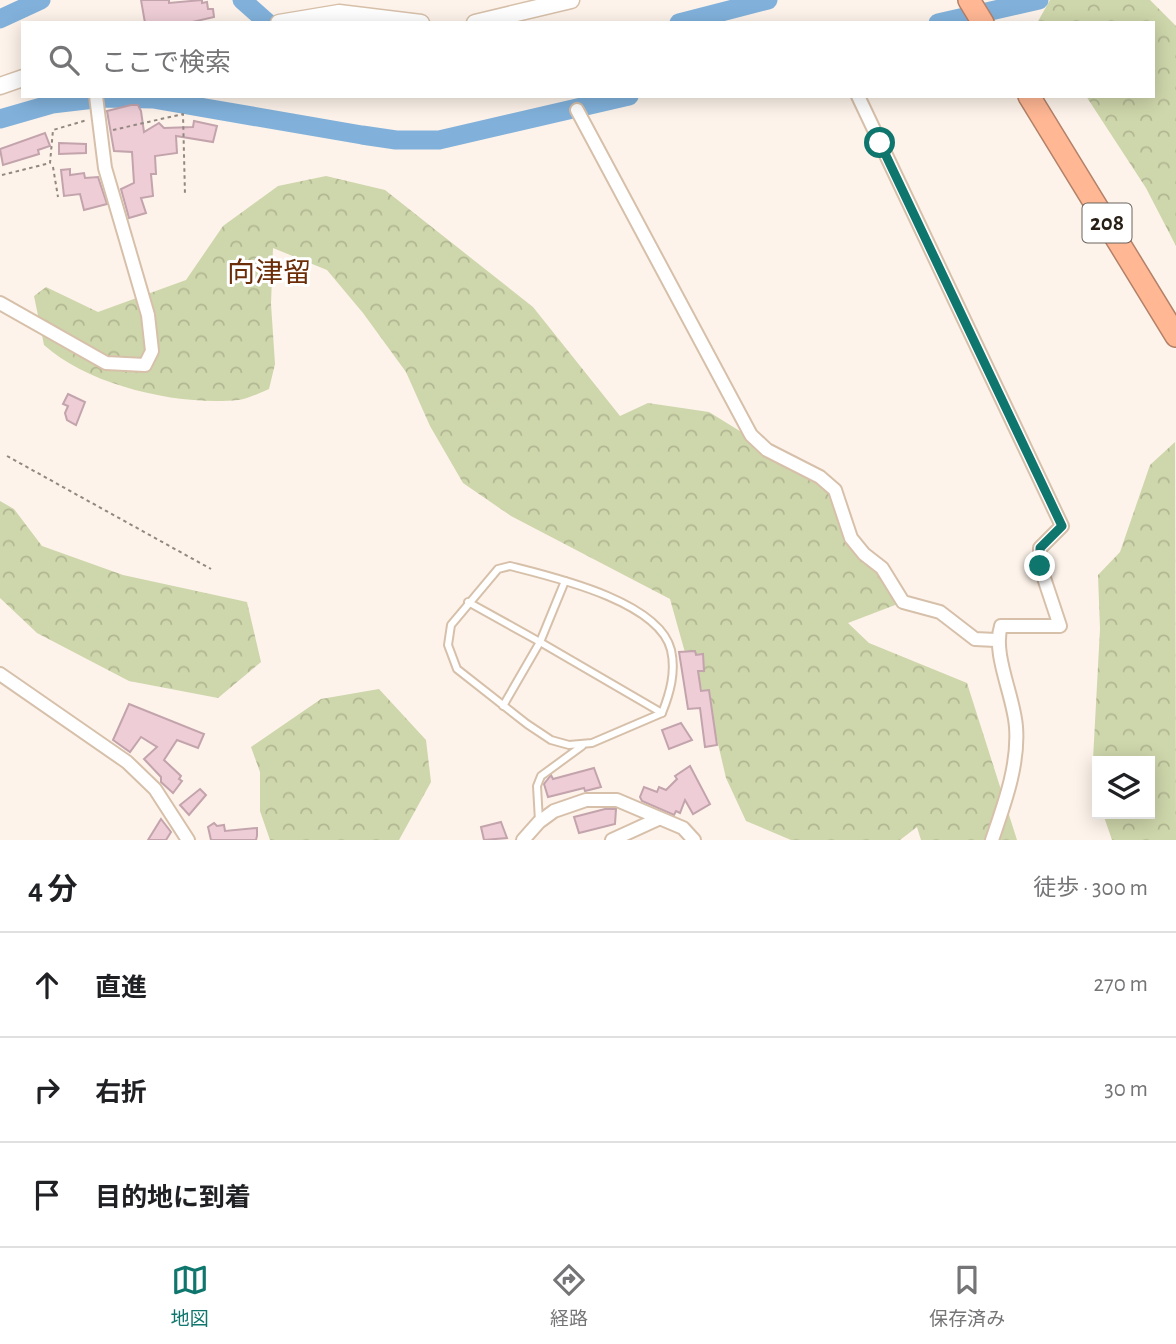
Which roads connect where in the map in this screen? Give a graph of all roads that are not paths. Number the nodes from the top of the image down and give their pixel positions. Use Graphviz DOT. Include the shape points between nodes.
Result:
graph roads {
  1 [pos="571,0"];
  2 [pos="968,0"];
  3 [pos="288,21"];
  4 [pos="405,21"];
  5 [pos="483,21"];
  6 [pos="982,21"];
  7 [pos="21,79"];
  8 [pos="0,86"];
  9 [pos="859,98"];
  10 [pos="96,101"];
  11 [pos="1033,104"];
  12 [pos="578,110"];
  13 [pos="0,303"];
  14 [pos="1176,336"];
  15 [pos="565,581"];
  16 [pos="468,602"];
  17 [pos="996,640"];
  18 [pos="540,642"];
  19 [pos="0,674"];
  20 [pos="503,706"];
  21 [pos="662,713"];
  22 [pos="582,746"];
  23 [pos="657,818"];
  24 [pos="539,822"];
  25 [pos="188,840"];
  26 [pos="523,840"];
  27 [pos="612,840"];
  28 [pos="694,840"];
  29 [pos="992,840"];
  1 -- 5 [label="main road"];
  2 -- 6 [label="highway"];
  3 -- 4 [label="main road" via="339,13"];
  7 -- 8 [label="main road"];
  9 -- 17 [label="street" via="1062,526 1040,548 1040,566 1060,626 1001,626"];
  10 -- 13 [label="street" via="105,167 148,315 152,351 145,365 106,363"];
  11 -- 14 [label="highway, 208"];
  12 -- 17 [label="street" via="751,435 767,450 820,477 835,490 851,538 881,568 903,602 940,612 975,639"];
  15 -- 16 [label="lane" via="510,566 498,569"];
  15 -- 18 [label="lane"];
  15 -- 21 [label="lane" via="632,609 658,628 671,648 673,670"];
  16 -- 18 [label="lane"];
  16 -- 20 [label="lane" via="451,625 448,645 457,669"];
  17 -- 29 [label="street" via="1016,730 1012,774"];
  18 -- 20 [label="lane"];
  18 -- 21 [label="lane"];
  19 -- 25 [label="street" via="127,762 155,789"];
  20 -- 22 [label="lane" via="551,740"];
  21 -- 22 [label="lane"];
  22 -- 24 [label="lane" via="541,776 537,786"];
  23 -- 24 [label="street" via="628,803 586,800 554,811"];
  23 -- 27 [label="street"];
  23 -- 28 [label="street" via="683,828"];
  24 -- 26 [label="street"];
}
